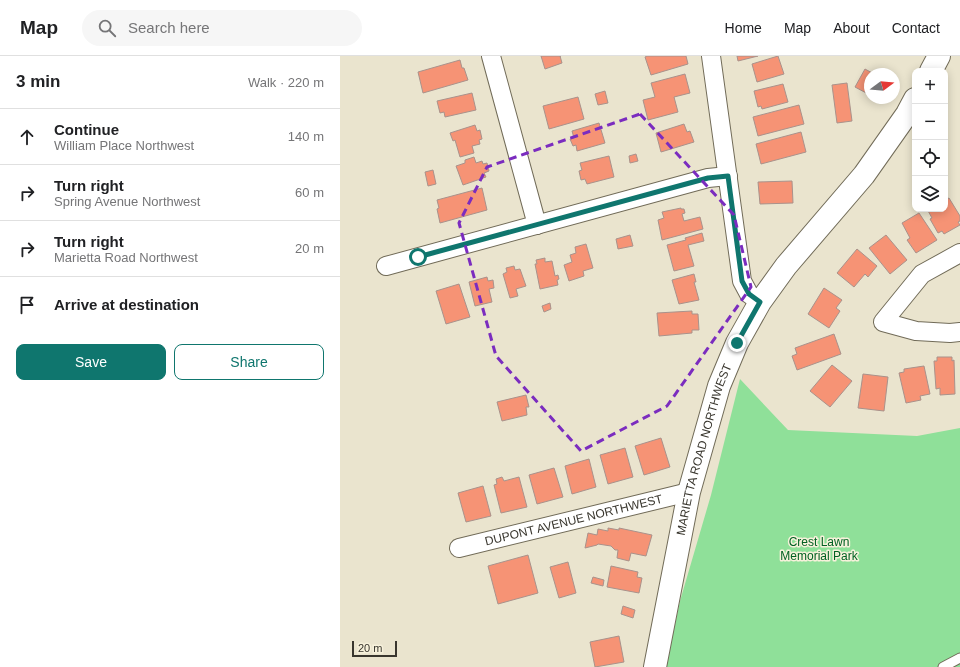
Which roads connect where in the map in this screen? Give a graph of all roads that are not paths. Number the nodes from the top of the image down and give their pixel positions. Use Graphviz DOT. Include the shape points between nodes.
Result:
graph roads {
  1 [pos="491,56"];
  2 [pos="712,56"];
  3 [pos="939,56"];
  4 [pos="933,68"];
  5 [pos="912,104"];
  6 [pos="728,176"];
  7 [pos="537,225"];
  8 [pos="960,253"];
  9 [pos="386,266"];
  10 [pos="760,302"];
  11 [pos="960,332"];
  12 [pos="689,492"];
  13 [pos="459,548"];
  14 [pos="960,658"];
  15 [pos="655,667"];
  16 [pos="943,667"];
  1 -- 7 [label="street"];
  2 -- 6 [label="street"];
  3 -- 4 [label="main road"];
  5 -- 10 [label="main road, MARIETTA ROAD NORTHWEST" via="864,175 786,266"];
  6 -- 7 [label="street" via="708,178"];
  6 -- 10 [label="street" via="742,281 749,294"];
  7 -- 9 [label="street"];
  8 -- 11 [label="street" via="922,274 883,322 916,331"];
  10 -- 12 [label="main road, MARIETTA ROAD NORTHWEST" via="737,343 719,386"];
  12 -- 13 [label="street, DUPONT AVENUE NORTHWEST"];
  12 -- 15 [label="main road, MARIETTA ROAD NORTHWEST"];
  14 -- 16 [label="lane"];
}
